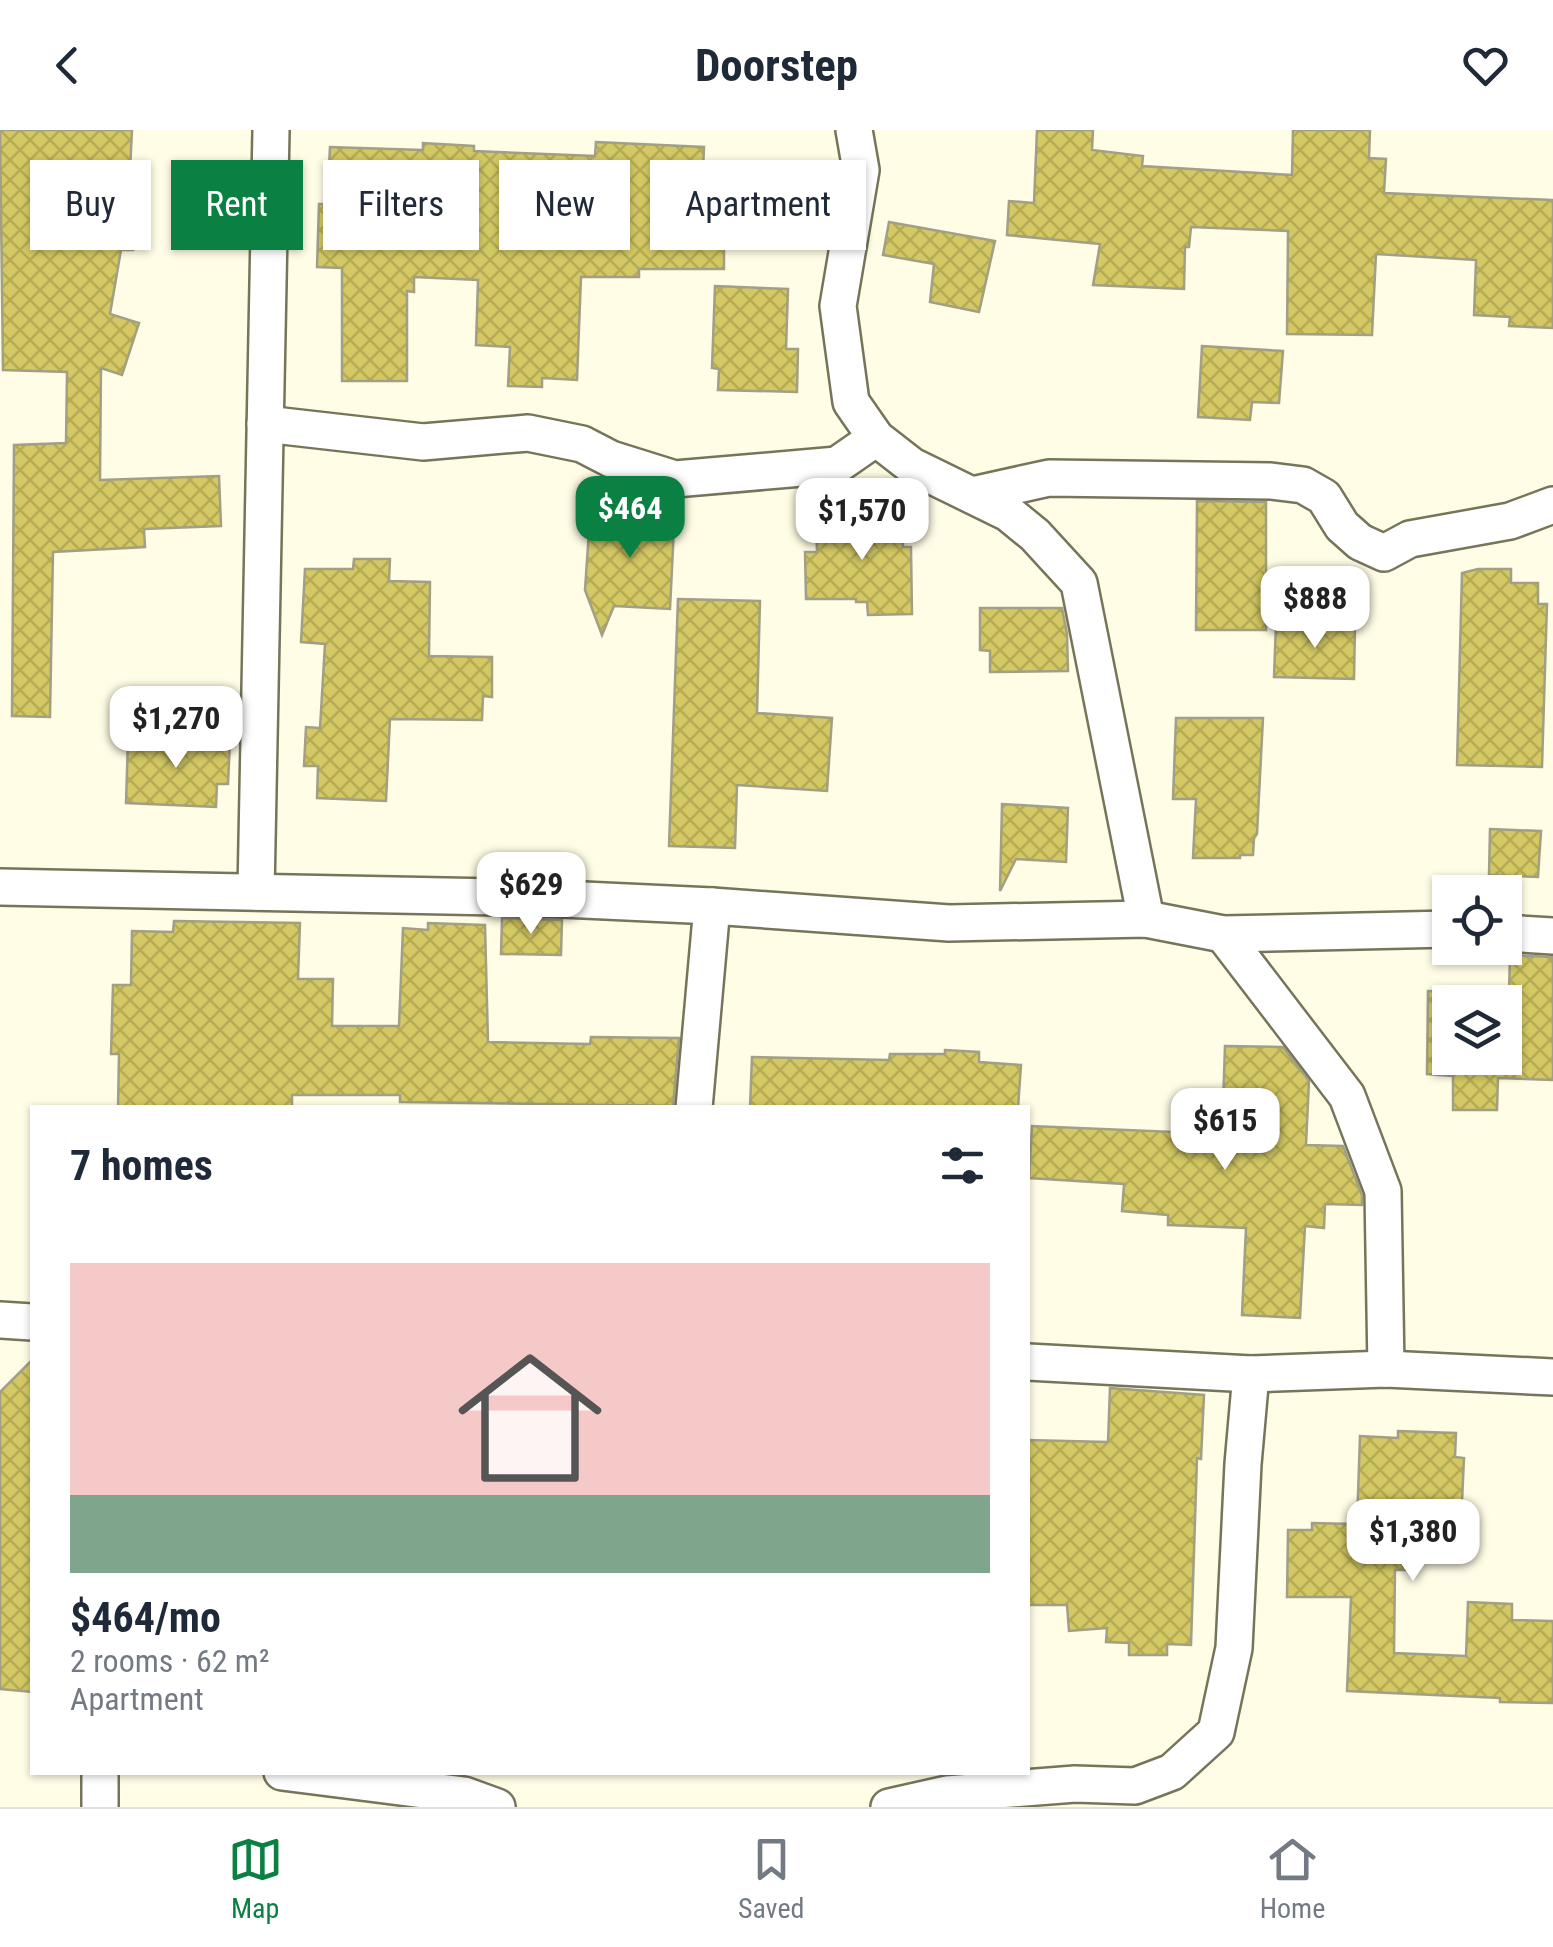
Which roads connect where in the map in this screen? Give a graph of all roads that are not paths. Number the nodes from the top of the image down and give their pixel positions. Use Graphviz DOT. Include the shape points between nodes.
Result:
graph roads {
  1 [pos="271,130"];
  2 [pos="854,130"];
  3 [pos="265,424"];
  4 [pos="876,438"];
  5 [pos="972,495"];
  6 [pos="1553,505"];
  7 [pos="0,887"];
  8 [pos="256,892"];
  9 [pos="712,906"];
  10 [pos="1146,919"];
  11 [pos="1432,929"];
  12 [pos="1223,934"];
  13 [pos="1522,934"];
  14 [pos="1553,936"];
  15 [pos="694,1105"];
  16 [pos="0,1320"];
  17 [pos="30,1322"];
  18 [pos="1030,1362"];
  19 [pos="1386,1369"];
  20 [pos="1251,1374"];
  21 [pos="1553,1377"];
  22 [pos="100,1775"];
  23 [pos="306,1775"];
  24 [pos="100,1807"];
  25 [pos="497,1807"];
  26 [pos="889,1807"];
  1 -- 3 [label="street"];
  2 -- 4 [label="street" via="861,170 838,306 851,402"];
  3 -- 4 [label="street" via="423,442 528,433 582,444 675,479 836,465"];
  3 -- 8 [label="street"];
  4 -- 5 [label="street" via="912,466"];
  5 -- 6 [label="street" via="1049,478 1271,480 1324,497 1342,526 1384,553 1410,539 1510,521"];
  5 -- 10 [label="street" via="1035,535 1079,584"];
  7 -- 8 [label="street"];
  8 -- 9 [label="street"];
  9 -- 10 [label="street" via="950,923"];
  9 -- 15 [label="street"];
  10 -- 12 [label="street"];
  11 -- 12 [label="street"];
  12 -- 19 [label="street" via="1347,1096 1383,1191"];
  13 -- 14 [label="street"];
  16 -- 17 [label="street"];
  18 -- 20 [label="street"];
  19 -- 20 [label="street"];
  19 -- 21 [label="street"];
  20 -- 26 [label="street" via="1234,1648 1216,1732 1172,1772 1135,1786 947,1794"];
  22 -- 24 [label="street"];
  23 -- 25 [label="street" via="464,1795"];
}
